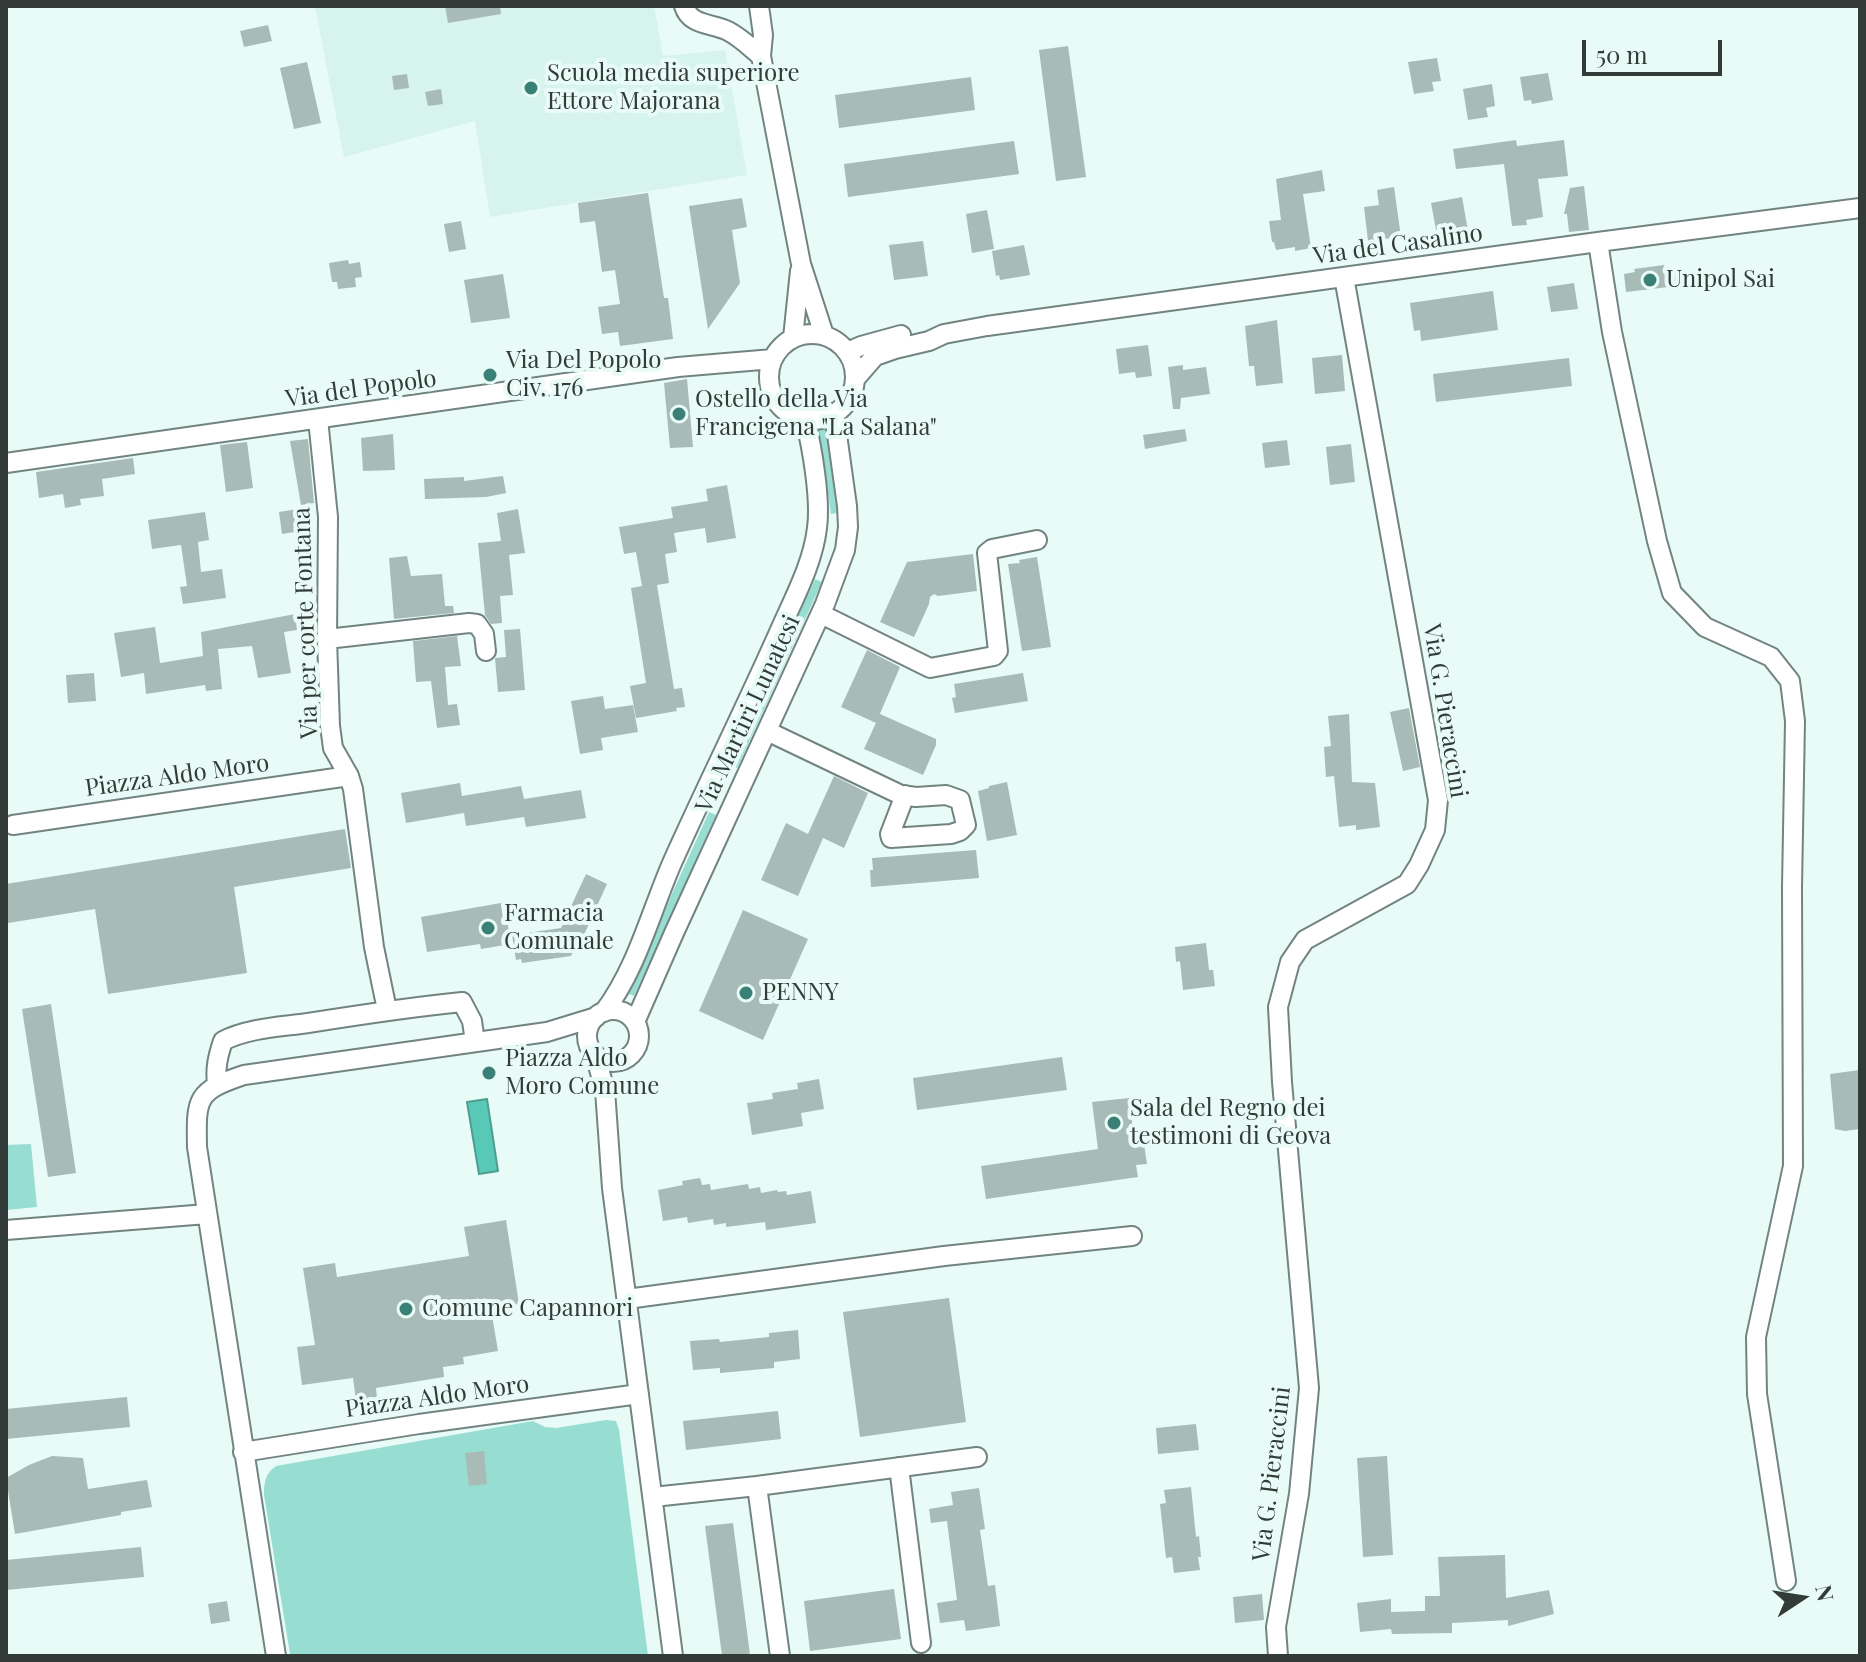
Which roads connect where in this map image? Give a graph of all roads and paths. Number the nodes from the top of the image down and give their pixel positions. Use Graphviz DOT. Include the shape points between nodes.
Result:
graph roads {
  1 [pos="684,6"];
  2 [pos="759,6"];
  3 [pos="761,56"];
  4 [pos="1860,208"];
  5 [pos="1598,242"];
  6 [pos="801,264"];
  7 [pos="1344,277"];
  8 [pos="944,334"];
  9 [pos="824,335"];
  10 [pos="793,338"];
  11 [pos="847,352"];
  12 [pos="773,359"];
  13 [pos="722,363"];
  14 [pos="855,379"];
  15 [pos="772,392"];
  16 [pos="834,413"];
  17 [pos="318,419"];
  18 [pos="805,419"];
  19 [pos="6,463"];
  20 [pos="1037,540"];
  21 [pos="812,552"];
  22 [pos="841,562"];
  23 [pos="821,614"];
  24 [pos="327,639"];
  25 [pos="486,651"];
  26 [pos="767,731"];
  27 [pos="349,776"];
  28 [pos="905,795"];
  29 [pos="13,825"];
  30 [pos="387,1010"];
  31 [pos="600,1015"];
  32 [pos="635,1022"];
  33 [pos="547,1032"];
  34 [pos="475,1042"];
  35 [pos="593,1052"];
  36 [pos="625,1059"];
  37 [pos="217,1084"];
  38 [pos="607,1112"];
  39 [pos="207,1214"];
  40 [pos="6,1230"];
  41 [pos="1132,1236"];
  42 [pos="627,1299"];
  43 [pos="639,1394"];
  44 [pos="243,1452"];
  45 [pos="977,1457"];
  46 [pos="899,1467"];
  47 [pos="757,1486"];
  48 [pos="653,1497"];
  49 [pos="1786,1581"];
  50 [pos="921,1643"];
  51 [pos="276,1656"];
  52 [pos="673,1656"];
  53 [pos="780,1656"];
  54 [pos="1278,1656"];
  1 -- 3 [label="street" via="691,19 729,31"];
  2 -- 3 [label="street"];
  3 -- 6 [label="street"];
  4 -- 5 [label="street, Via del Casalino"];
  5 -- 7 [label="street, Via del Casalino"];
  5 -- 49 [label="street" via="1612,332 1672,593 1705,627 1771,657 1790,681 1794,708 1793,1166 1756,1337 1757,1394"];
  6 -- 9 [label="street"];
  6 -- 10 [label="street"];
  7 -- 8 [label="street, Via del Casalino"];
  7 -- 54 [label="street, Via G. Pieraccini" via="1438,800 1435,830 1407,884 1305,940 1290,962 1278,1007 1309,1388 1299,1494 1276,1627"];
  8 -- 11 [label="street, Via del Casalino" via="905,335"];
  8 -- 14 [label="street, Via del Casalino" via="875,356"];
  9 -- 10 [label="street"];
  9 -- 11 [label="street"];
  10 -- 12 [label="street"];
  11 -- 14 [label="street"];
  12 -- 13 [label="street, Via del Popolo"];
  12 -- 15 [label="street"];
  13 -- 15 [label="street, Via del Popolo" via="756,376"];
  13 -- 17 [label="street, Via del Popolo"];
  14 -- 16 [label="street" via="849,399"];
  15 -- 18 [label="street" via="785,410"];
  16 -- 18 [label="street"];
  16 -- 22 [label="street, Via Martiri Lunatesi" via="848,517"];
  17 -- 19 [label="street, Via del Popolo"];
  17 -- 24 [label="street, Via per corte Fontana" via="328,517"];
  18 -- 21 [label="street, Via Martiri Lunatesi" via="818,501"];
  20 -- 23 [label="street" via="987,553 998,651 994,656 930,668"];
  21 -- 22 [label="street"];
  21 -- 31 [label="street, Via Martiri Lunatesi" via="671,865 631,969"];
  22 -- 23 [label="street, Via Martiri Lunatesi"];
  23 -- 26 [label="street, Via Martiri Lunatesi"];
  24 -- 25 [label="street" via="469,623 484,634"];
  24 -- 27 [label="street, Via per corte Fontana" via="333,748"];
  26 -- 28 [label="street"];
  26 -- 32 [label="street, Via Martiri Lunatesi"];
  27 -- 29 [label="street, Piazza Aldo Moro"];
  27 -- 30 [label="street, Via per corte Fontana"];
  30 -- 34 [label="street" via="462,1002"];
  30 -- 37 [label="street" via="233,1035 223,1041 217,1059"];
  31 -- 32 [label="street" via="621,1012"];
  31 -- 33 [label="street"];
  31 -- 35 [label="street, Via Martiri Lunatesi" via="588,1032"];
  32 -- 36 [label="street, Via Martiri Lunatesi" via="637,1048"];
  33 -- 34 [label="street"];
  33 -- 35 [label="street" via="564,1034"];
  34 -- 37 [label="street" via="244,1075"];
  35 -- 36 [label="street" via="609,1062"];
  35 -- 38 [label="street, Via Martiri Lunatesi"];
  36 -- 38 [label="street, Via Martiri Lunatesi" via="609,1092"];
  37 -- 39 [label="street" via="204,1094 196,1111"];
  38 -- 42 [label="street, Via Martiri Lunatesi"];
  39 -- 40 [label="street"];
  39 -- 44 [label="street"];
  41 -- 42 [label="street"];
  42 -- 43 [label="street, Via Martiri Lunatesi"];
  43 -- 44 [label="street, Piazza Aldo Moro"];
  43 -- 48 [label="street, Via Martiri Lunatesi"];
  44 -- 51 [label="street"];
  45 -- 46 [label="street"];
  46 -- 47 [label="street"];
  46 -- 50 [label="street"];
  47 -- 48 [label="street"];
  47 -- 53 [label="street"];
  48 -- 52 [label="street, Via Martiri Lunatesi"];
}
